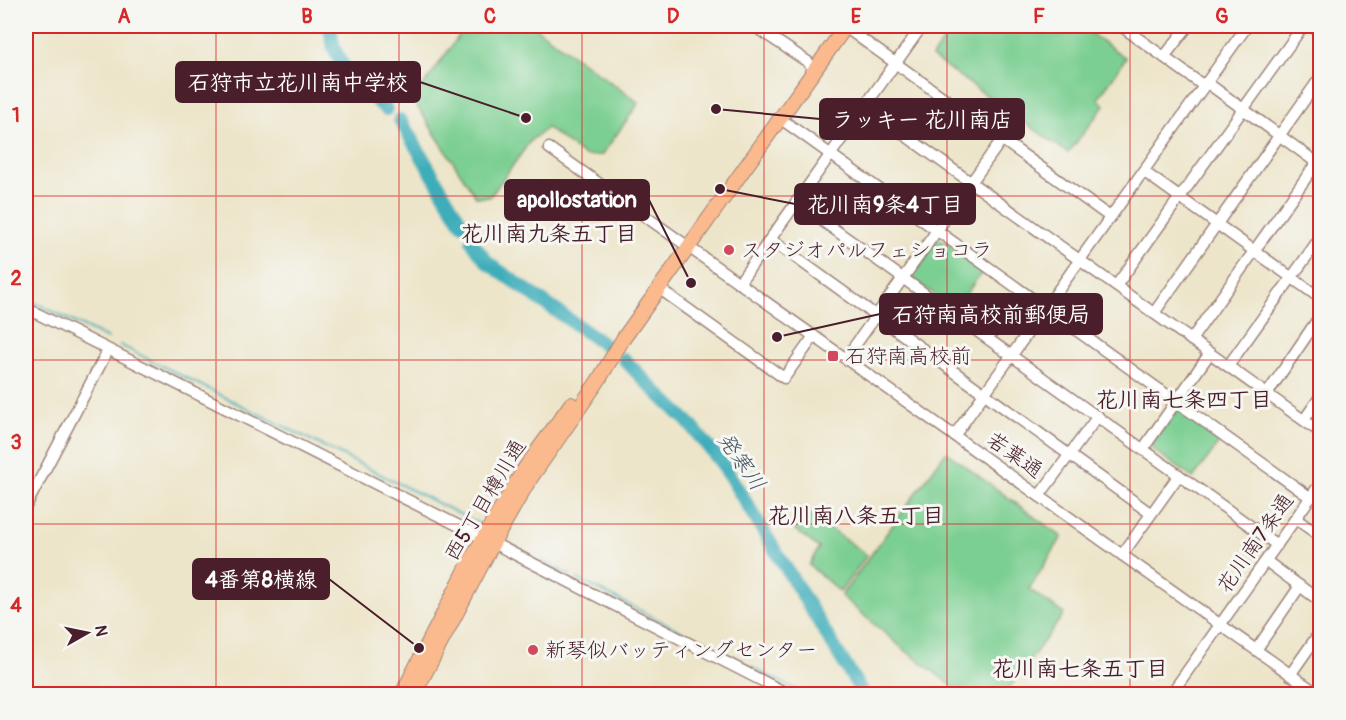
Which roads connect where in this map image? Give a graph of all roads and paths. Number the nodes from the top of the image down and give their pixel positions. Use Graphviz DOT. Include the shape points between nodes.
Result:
graph roads {
  1 [pos="754,26"];
  2 [pos="779,26"];
  3 [pos="845,26"];
  4 [pos="922,26"];
  5 [pos="1188,26"];
  6 [pos="1247,26"];
  7 [pos="1303,26"];
  8 [pos="1311,26"];
  9 [pos="1128,28"];
  10 [pos="1320,32"];
  11 [pos="771,38"];
  12 [pos="1164,57"];
  13 [pos="895,63"];
  14 [pos="815,70"];
  15 [pos="1320,78"];
  16 [pos="1205,84"];
  17 [pos="864,106"];
  18 [pos="1244,109"];
  19 [pos="781,118"];
  20 [pos="1015,121"];
  21 [pos="1280,136"];
  22 [pos="1002,140"];
  23 [pos="549,148"];
  24 [pos="830,155"];
  25 [pos="1319,162"];
  26 [pos="1143,171"];
  27 [pos="972,183"];
  28 [pos="1179,196"];
  29 [pos="796,202"];
  30 [pos="1110,217"];
  31 [pos="1217,224"];
  32 [pos="938,230"];
  33 [pos="1320,238"];
  34 [pos="770,239"];
  35 [pos="689,248"];
  36 [pos="1254,250"];
  37 [pos="1079,260"];
  38 [pos="904,277"];
  39 [pos="1292,278"];
  40 [pos="739,283"];
  41 [pos="1116,286"];
  42 [pos="660,289"];
  43 [pos="1320,298"];
  44 [pos="26,308"];
  45 [pos="1046,308"];
  46 [pos="1154,314"];
  47 [pos="876,316"];
  48 [pos="1320,316"];
  49 [pos="814,336"];
  50 [pos="1191,340"];
  51 [pos="108,350"];
  52 [pos="1210,353"];
  53 [pos="1012,355"];
  54 [pos="846,358"];
  55 [pos="1228,366"];
  56 [pos="985,393"];
  57 [pos="1267,394"];
  58 [pos="1320,398"];
  59 [pos="1176,401"];
  60 [pos="1098,416"];
  61 [pos="1305,420"];
  62 [pos="1320,432"];
  63 [pos="954,436"];
  64 [pos="1143,448"];
  65 [pos="1069,454"];
  66 [pos="1179,475"];
  67 [pos="1320,484"];
  68 [pos="1039,496"];
  69 [pos="1311,498"];
  70 [pos="26,506"];
  71 [pos="1150,513"];
  72 [pos="1296,519"];
  73 [pos="1320,536"];
  74 [pos="488,540"];
  75 [pos="1277,545"];
  76 [pos="1122,555"];
  77 [pos="1266,561"];
  78 [pos="1300,586"];
  79 [pos="1320,601"];
  80 [pos="1221,625"];
  81 [pos="1320,632"];
  82 [pos="1256,650"];
  83 [pos="1290,675"];
  84 [pos="402,694"];
  85 [pos="414,694"];
  86 [pos="788,694"];
  87 [pos="1171,694"];
  88 [pos="1318,694"];
  1 -- 11 [label="street"];
  2 -- 11 [label="street"];
  3 -- 13 [label="street"];
  3 -- 14 [label="main road, 西5丁目樽川通"];
  4 -- 13 [label="street"];
  5 -- 12 [label="street"];
  6 -- 16 [label="street"];
  7 -- 18 [label="street"];
  8 -- 10 [label="street"];
  9 -- 12 [label="street"];
  11 -- 14 [label="street"];
  12 -- 16 [label="street"];
  13 -- 17 [label="street"];
  13 -- 22 [label="street"];
  14 -- 19 [label="main road, 西5丁目樽川通"];
  15 -- 21 [label="street"];
  16 -- 18 [label="street"];
  16 -- 26 [label="street"];
  17 -- 24 [label="street"];
  17 -- 27 [label="street"];
  18 -- 21 [label="street"];
  18 -- 28 [label="street"];
  19 -- 24 [label="street"];
  19 -- 35 [label="main road, 西5丁目樽川通"];
  20 -- 22 [label="street"];
  21 -- 25 [label="street"];
  21 -- 31 [label="street"];
  22 -- 27 [label="street"];
  22 -- 30 [label="street"];
  23 -- 35 [label="street, 若葉通"];
  24 -- 29 [label="street"];
  24 -- 32 [label="street"];
  25 -- 36 [label="street"];
  26 -- 28 [label="street"];
  26 -- 30 [label="street"];
  27 -- 32 [label="street"];
  27 -- 37 [label="street"];
  28 -- 31 [label="street"];
  28 -- 41 [label="street"];
  29 -- 34 [label="street"];
  29 -- 38 [label="street"];
  30 -- 37 [label="street"];
  31 -- 36 [label="street"];
  31 -- 46 [label="street"];
  32 -- 38 [label="street"];
  32 -- 45 [label="street"];
  33 -- 39 [label="street"];
  34 -- 40 [label="street"];
  34 -- 47 [label="street"];
  35 -- 40 [label="street, 若葉通"];
  35 -- 42 [label="main road, 西5丁目樽川通"];
  36 -- 39 [label="street"];
  36 -- 50 [label="street"];
  37 -- 41 [label="street"];
  37 -- 45 [label="street"];
  38 -- 47 [label="street"];
  38 -- 53 [label="street"];
  39 -- 43 [label="street"];
  39 -- 55 [label="street"];
  40 -- 49 [label="street, 若葉通"];
  41 -- 46 [label="street"];
  42 -- 49 [label="street" via="784,378"];
  42 -- 74 [label="main road, 西5丁目樽川通" via="523,471"];
  44 -- 51 [label="street"];
  45 -- 53 [label="street"];
  45 -- 59 [label="street"];
  46 -- 50 [label="street"];
  47 -- 54 [label="street"];
  47 -- 56 [label="street"];
  48 -- 57 [label="street"];
  49 -- 54 [label="street, 若葉通"];
  50 -- 52 [label="street"];
  51 -- 70 [label="street"];
  51 -- 74 [label="street"];
  52 -- 55 [label="street"];
  52 -- 59 [label="street"];
  53 -- 56 [label="street"];
  53 -- 60 [label="street"];
  54 -- 63 [label="street, 若葉通"];
  55 -- 57 [label="street"];
  56 -- 63 [label="street"];
  56 -- 65 [label="street"];
  57 -- 61 [label="street"];
  58 -- 61 [label="street"];
  59 -- 64 [label="street"];
  59 -- 69 [label="street"];
  60 -- 64 [label="street"];
  60 -- 65 [label="street"];
  61 -- 62 [label="street"];
  63 -- 68 [label="street, 若葉通"];
  64 -- 66 [label="street"];
  65 -- 68 [label="street"];
  65 -- 71 [label="street"];
  66 -- 71 [label="street"];
  66 -- 75 [label="street"];
  67 -- 69 [label="street, 花川南7条通"];
  68 -- 76 [label="street, 若葉通"];
  69 -- 72 [label="street, 花川南7条通"];
  71 -- 76 [label="street"];
  72 -- 73 [label="street"];
  72 -- 75 [label="street, 花川南7条通"];
  74 -- 84 [label="main road, 西5丁目樽川通"];
  74 -- 85 [label="main road, 西5丁目樽川通"];
  74 -- 86 [label="street"];
  75 -- 77 [label="street, 花川南7条通"];
  76 -- 80 [label="street, 若葉通"];
  77 -- 78 [label="street"];
  77 -- 80 [label="street, 花川南7条通"];
  78 -- 79 [label="street"];
  78 -- 82 [label="street"];
  80 -- 82 [label="street, 若葉通"];
  80 -- 87 [label="street, 花川南7条通"];
  81 -- 83 [label="street"];
  82 -- 83 [label="street, 若葉通"];
  83 -- 88 [label="street, 若葉通"];
}
